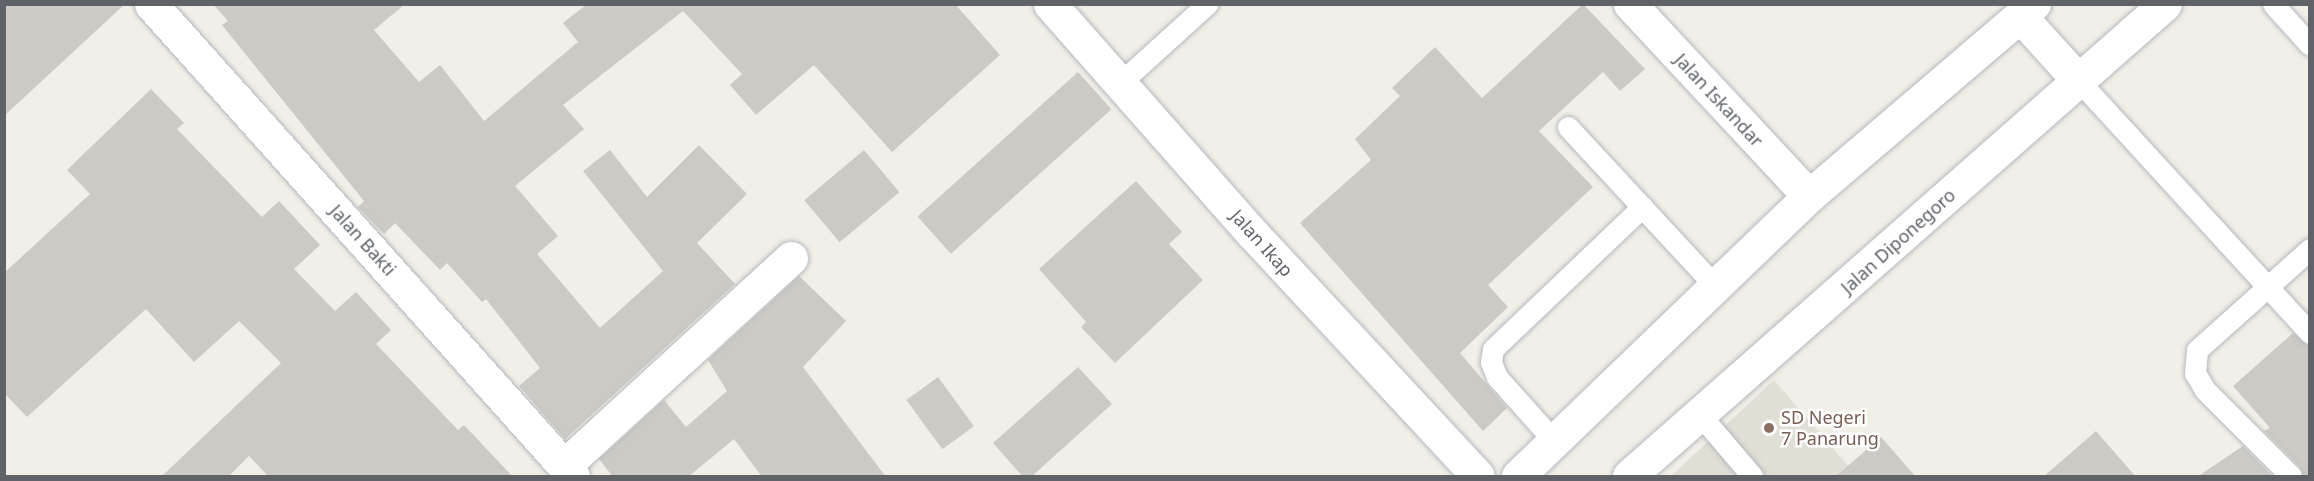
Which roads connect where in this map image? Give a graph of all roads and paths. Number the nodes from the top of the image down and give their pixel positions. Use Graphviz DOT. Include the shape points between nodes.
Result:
graph roads {
  1 [pos="151,4"];
  2 [pos="1050,4"];
  3 [pos="1207,4"];
  4 [pos="1630,4"];
  5 [pos="2165,4"];
  6 [pos="2272,4"];
  7 [pos="2027,10"];
  8 [pos="2310,45"];
  9 [pos="2079,81"];
  10 [pos="1120,83"];
  11 [pos="1568,128"];
  12 [pos="1809,196"];
  13 [pos="1642,207"];
  14 [pos="2310,249"];
  15 [pos="791,258"];
  16 [pos="1716,287"];
  17 [pos="2269,288"];
  18 [pos="2310,333"];
  19 [pos="1701,416"];
  20 [pos="1554,441"];
  21 [pos="569,471"];
  22 [pos="1478,477"];
  23 [pos="1518,477"];
  24 [pos="1629,477"];
  25 [pos="1752,477"];
  26 [pos="2291,477"];
  1 -- 21 [label="street, Jalan Bakti"];
  2 -- 10 [label="street, Jalan Ikap"];
  3 -- 10 [label="lane"];
  4 -- 12 [label="street, Jalan Iskandar"];
  5 -- 9 [label="street, Jalan Diponegoro"];
  6 -- 8 [label="lane"];
  7 -- 9 [label="street"];
  7 -- 12 [label="street"];
  9 -- 17 [label="lane"];
  9 -- 19 [label="street, Jalan Diponegoro"];
  10 -- 22 [label="street, Jalan Ikap" via="1253,234"];
  11 -- 13 [label="lane"];
  12 -- 16 [label="street"];
  13 -- 16 [label="lane"];
  13 -- 20 [label="lane" via="1493,349 1491,362 1497,377"];
  14 -- 17 [label="lane"];
  15 -- 21 [label="street"];
  16 -- 20 [label="street"];
  17 -- 18 [label="lane"];
  17 -- 26 [label="lane" via="2197,350 2195,373 2205,390"];
  19 -- 24 [label="street, Jalan Diponegoro"];
  19 -- 25 [label="lane"];
  20 -- 23 [label="street"];
}
